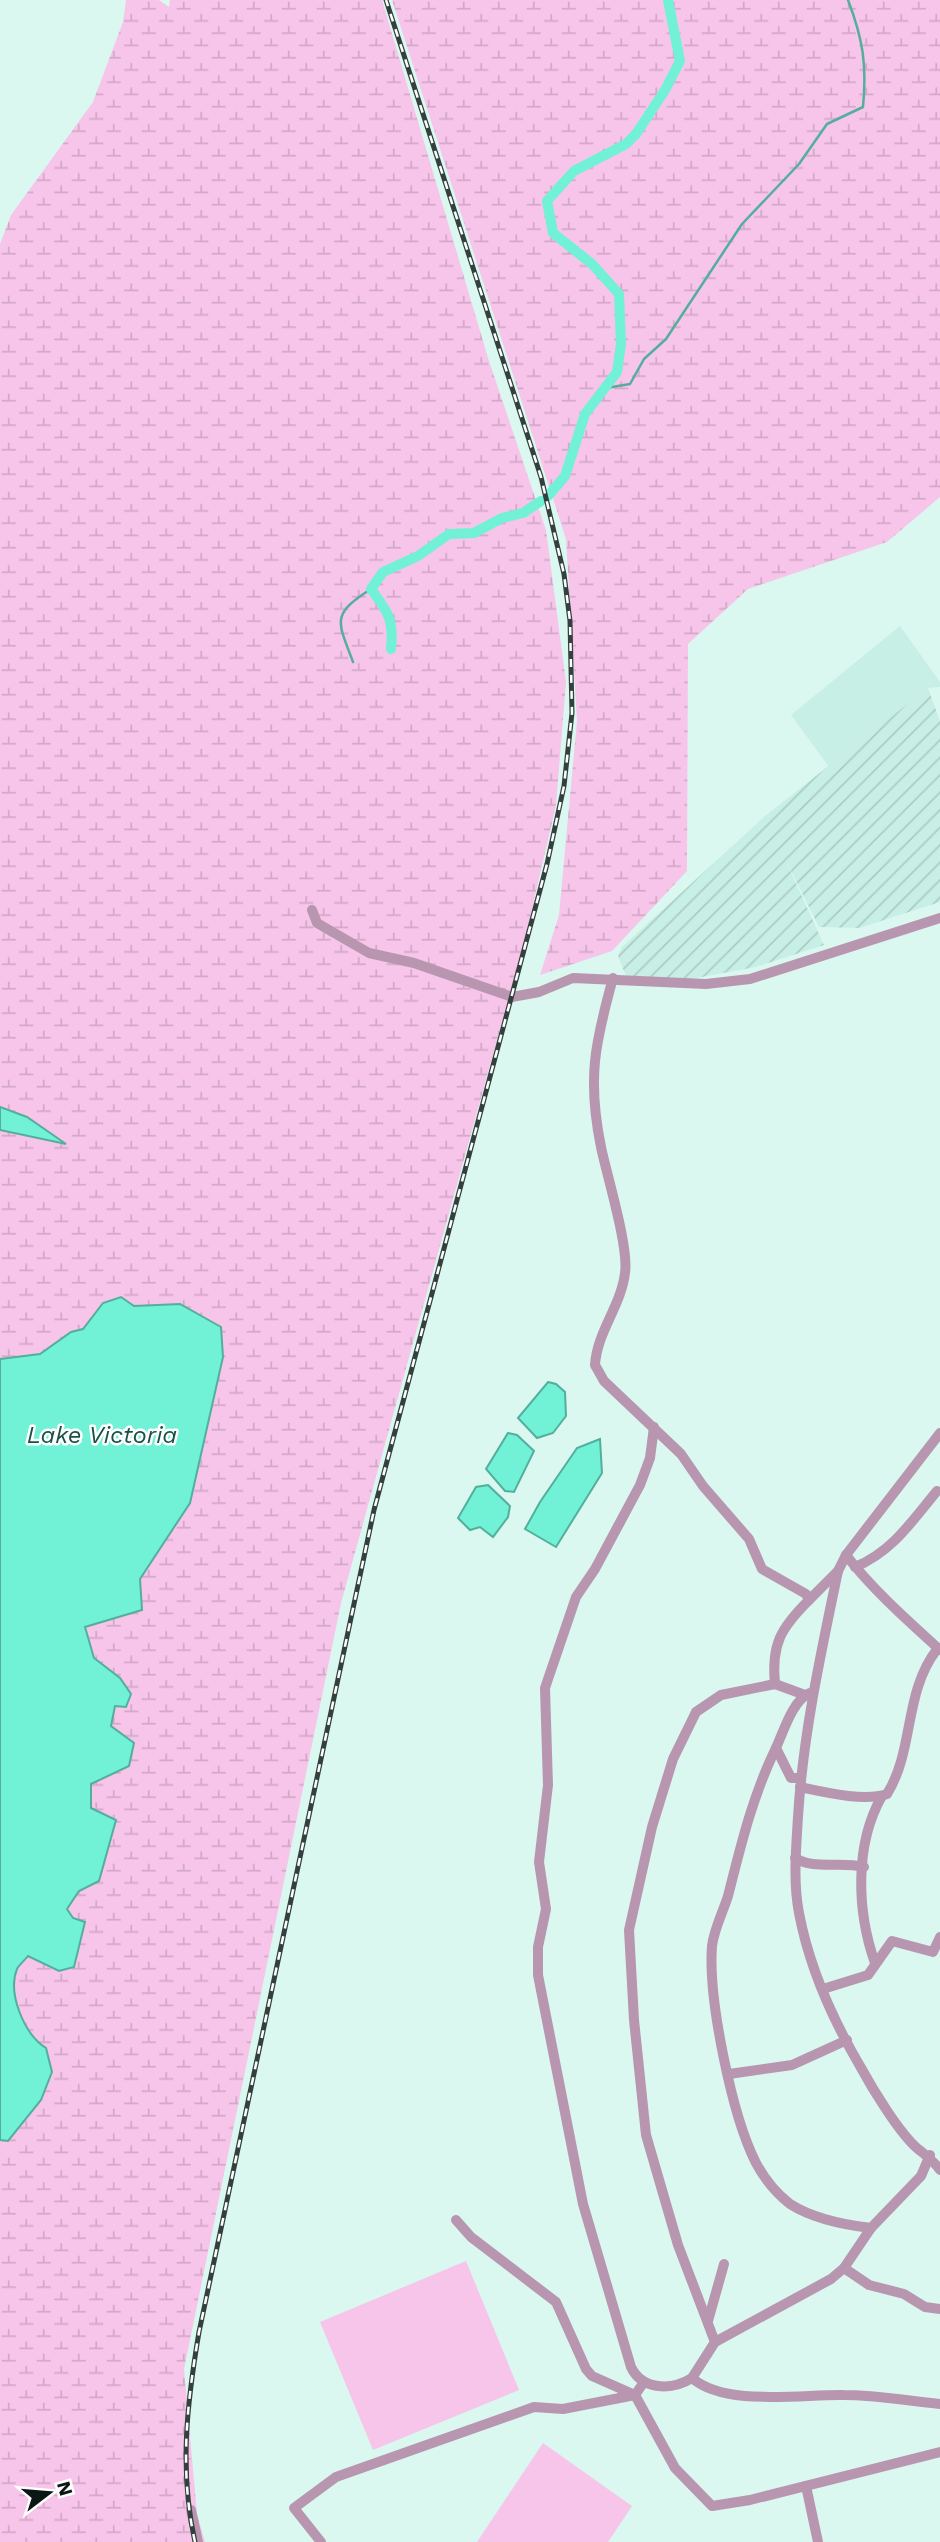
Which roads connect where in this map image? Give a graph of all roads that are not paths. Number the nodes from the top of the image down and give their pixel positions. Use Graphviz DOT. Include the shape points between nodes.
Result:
graph roads {
  1 [pos="312,910"];
  2 [pos="940,918"];
  3 [pos="613,978"];
  4 [pos="654,1427"];
  5 [pos="940,1433"];
  6 [pos="937,1491"];
  7 [pos="846,1555"];
  8 [pos="855,1567"];
  9 [pos="838,1571"];
  10 [pos="809,1600"];
  11 [pos="939,1649"];
  12 [pos="775,1684"];
  13 [pos="809,1694"];
  14 [pos="776,1748"];
  15 [pos="800,1782"];
  16 [pos="867,1794"];
  17 [pos="882,1796"];
  18 [pos="873,1816"];
  19 [pos="795,1858"];
  20 [pos="864,1867"];
  21 [pos="940,1937"];
  22 [pos="875,1963"];
  23 [pos="822,1989"];
  24 [pos="846,2040"];
  25 [pos="729,2074"];
  26 [pos="930,2155"];
  27 [pos="940,2170"];
  28 [pos="456,2220"];
  29 [pos="871,2228"];
  30 [pos="724,2264"];
  31 [pos="844,2268"];
  32 [pos="940,2309"];
  33 [pos="707,2322"];
  34 [pos="715,2342"];
  35 [pos="692,2378"];
  36 [pos="644,2382"];
  37 [pos="635,2395"];
  38 [pos="940,2404"];
  39 [pos="940,2452"];
  40 [pos="806,2486"];
  41 [pos="191,2510"];
  42 [pos="198,2542"];
  43 [pos="321,2542"];
  44 [pos="818,2542"];
  1 -- 3 [label="street" via="317,923 369,953 414,963 512,997 573,978"];
  2 -- 3 [label="street" via="750,979 706,984"];
  3 -- 4 [label="street" via="592,1069 625,1273 595,1364 604,1381"];
  4 -- 10 [label="street" via="749,1539 762,1569"];
  4 -- 36 [label="street" via="640,1485 576,1597 545,1688 548,1785 540,1862 545,1909 538,1947 538,1975 583,2204 631,2367"];
  5 -- 7 [label="street"];
  6 -- 8 [label="street" via="892,1546"];
  7 -- 8 [label="street"];
  7 -- 9 [label="street"];
  8 -- 11 [label="street"];
  9 -- 10 [label="street"];
  9 -- 13 [label="street"];
  10 -- 12 [label="street" via="781,1634 773,1662"];
  11 -- 17 [label="street" via="922,1671 892,1786"];
  12 -- 13 [label="street"];
  12 -- 33 [label="street" via="721,1695 702,1706 688,1723 652,1826 629,1930 646,2135 678,2245"];
  13 -- 14 [label="street" via="788,1720"];
  13 -- 15 [label="street"];
  14 -- 15 [label="street" via="791,1778"];
  14 -- 25 [label="street" via="751,1807 713,1943 712,1976"];
  15 -- 16 [label="street" via="838,1795"];
  15 -- 19 [label="street"];
  16 -- 17 [label="street"];
  16 -- 18 [label="street"];
  17 -- 18 [label="street"];
  18 -- 20 [label="street"];
  19 -- 20 [label="street" via="803,1864"];
  19 -- 23 [label="street" via="799,1912"];
  20 -- 22 [label="street" via="861,1907"];
  21 -- 22 [label="street" via="933,1952 892,1941"];
  22 -- 23 [label="street" via="862,1978"];
  23 -- 24 [label="street"];
  24 -- 25 [label="street" via="792,2064"];
  24 -- 26 [label="street" via="885,2106 918,2148"];
  25 -- 29 [label="street" via="745,2135 771,2185 791,2204 845,2225"];
  26 -- 27 [label="street"];
  26 -- 29 [label="street" via="920,2176"];
  28 -- 37 [label="street" via="471,2237 556,2302 592,2376"];
  29 -- 31 [label="street"];
  30 -- 33 [label="street"];
  31 -- 32 [label="street" via="869,2285"];
  31 -- 34 [label="street"];
  33 -- 34 [label="street"];
  34 -- 35 [label="street"];
  35 -- 36 [label="street" via="669,2386"];
  35 -- 38 [label="street" via="701,2386 732,2394 846,2395"];
  36 -- 37 [label="street"];
  37 -- 40 [label="street" via="675,2468 712,2506"];
  37 -- 43 [label="street" via="563,2409 534,2407 337,2477 294,2508"];
  39 -- 40 [label="street"];
  40 -- 44 [label="street"];
  41 -- 42 [label="street"];
}
